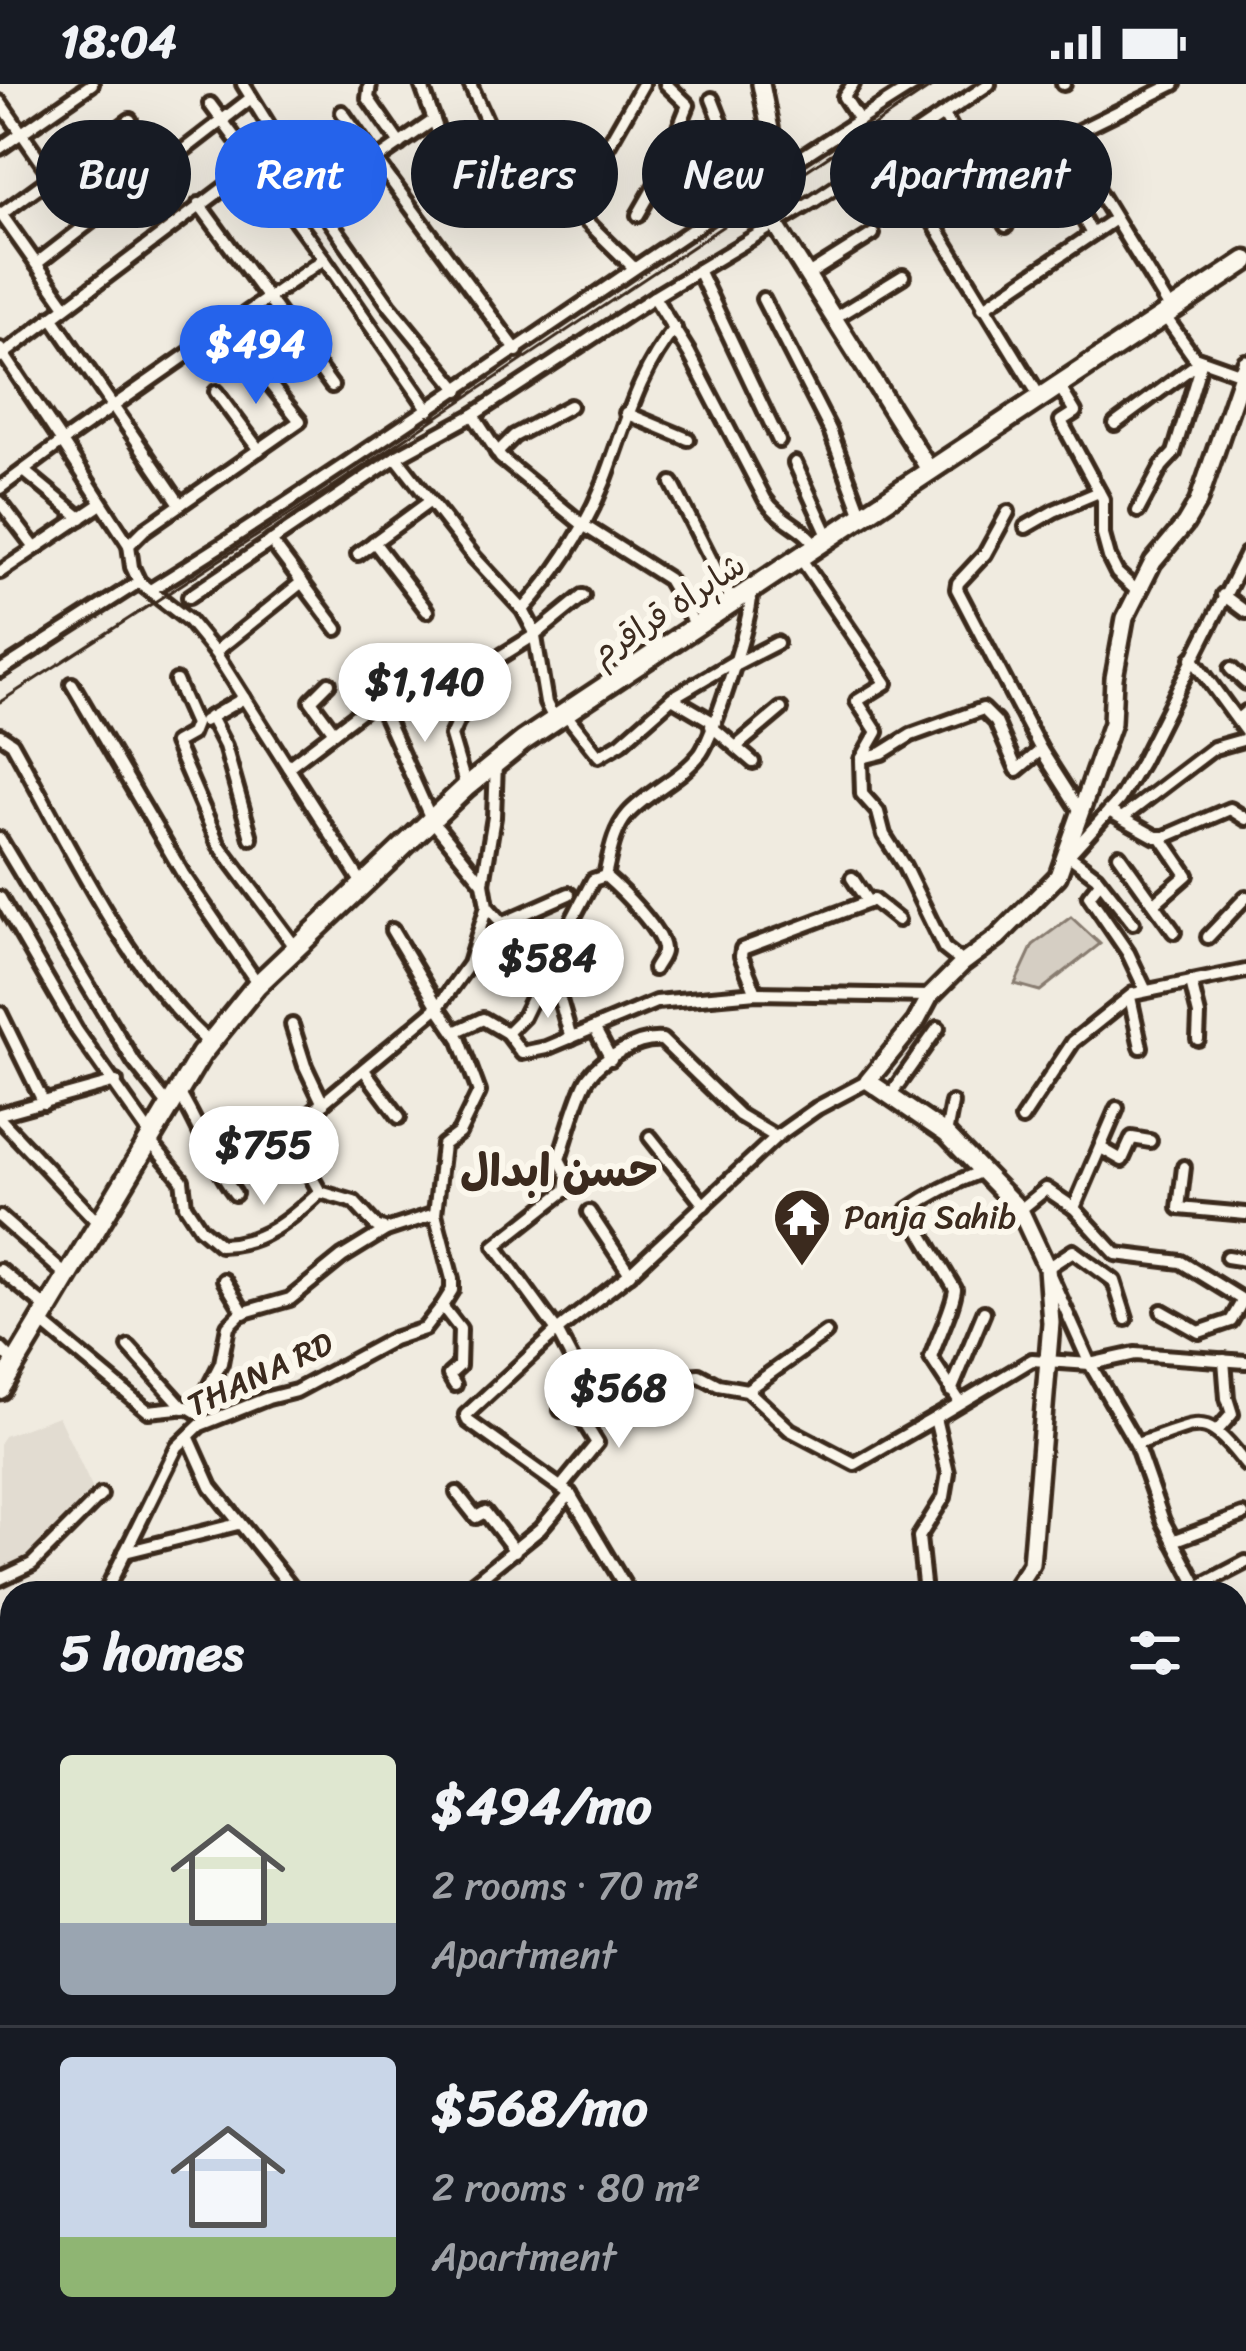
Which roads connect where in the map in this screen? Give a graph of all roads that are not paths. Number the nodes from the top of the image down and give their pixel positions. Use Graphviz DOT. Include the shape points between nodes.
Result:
graph roads {
  1 [pos="92,84"];
  2 [pos="243,84"];
  3 [pos="370,84"];
  4 [pos="422,84"];
  5 [pos="470,84"];
  6 [pos="643,84"];
  7 [pos="666,84"];
  8 [pos="761,84"];
  9 [pos="853,84"];
  10 [pos="916,84"];
  11 [pos="988,84"];
  12 [pos="1174,84"];
  13 [pos="251,98"];
  14 [pos="712,99"];
  15 [pos="0,102"];
  16 [pos="210,104"];
  17 [pos="342,112"];
  18 [pos="944,115"];
  19 [pos="221,119"];
  20 [pos="265,120"];
  21 [pos="348,120"];
  22 [pos="434,120"];
  23 [pos="720,120"];
  24 [pos="769,120"];
  25 [pos="859,120"];
  26 [pos="937,120"];
  27 [pos="947,120"];
  28 [pos="1100,120"];
  29 [pos="618,128"];
  30 [pos="21,133"];
  31 [pos="411,136"];
  32 [pos="400,144"];
  33 [pos="0,148"];
  34 [pos="387,153"];
  35 [pos="36,154"];
  36 [pos="387,175"];
  37 [pos="36,188"];
  38 [pos="215,193"];
  39 [pos="199,204"];
  40 [pos="2,211"];
  41 [pos="638,215"];
  42 [pos="1113,220"];
  43 [pos="301,228"];
  44 [pos="335,228"];
  45 [pos="691,228"];
  46 [pos="768,228"];
  47 [pos="778,228"];
  48 [pos="935,228"];
  49 [pos="1089,228"];
  50 [pos="873,234"];
  51 [pos="1092,234"];
  52 [pos="324,259"];
  53 [pos="1246,261"];
  54 [pos="36,264"];
  55 [pos="633,267"];
  56 [pos="698,270"];
  57 [pos="808,275"];
  58 [pos="903,276"];
  59 [pos="654,297"];
  60 [pos="269,298"];
  61 [pos="763,299"];
  62 [pos="66,306"];
  63 [pos="983,308"];
  64 [pos="1167,312"];
  65 [pos="52,317"];
  66 [pos="836,317"];
  67 [pos="224,327"];
  68 [pos="675,328"];
  69 [pos="518,351"];
  70 [pos="1,353"];
  71 [pos="1202,360"];
  72 [pos="1243,381"];
  73 [pos="1058,384"];
  74 [pos="332,386"];
  75 [pos="459,390"];
  76 [pos="216,392"];
  77 [pos="1040,397"];
  78 [pos="115,405"];
  79 [pos="570,406"];
  80 [pos="429,410"];
  81 [pos="626,413"];
  82 [pos="473,415"];
  83 [pos="1115,424"];
  84 [pos="688,439"];
  85 [pos="779,441"];
  86 [pos="62,442"];
  87 [pos="260,450"];
  88 [pos="497,453"];
  89 [pos="395,457"];
  90 [pos="795,463"];
  91 [pos="24,471"];
  92 [pos="930,471"];
  93 [pos="671,483"];
  94 [pos="0,488"];
  95 [pos="1099,492"];
  96 [pos="0,502"];
  97 [pos="429,502"];
  98 [pos="181,504"];
  99 [pos="101,505"];
  100 [pos="1138,511"];
  101 [pos="1008,512"];
  102 [pos="81,518"];
  103 [pos="863,518"];
  104 [pos="583,525"];
  105 [pos="1026,527"];
  106 [pos="271,542"];
  107 [pos="374,542"];
  108 [pos="129,544"];
  109 [pos="35,548"];
  110 [pos="816,549"];
  111 [pos="358,554"];
  112 [pos="1246,554"];
  113 [pos="0,572"];
  114 [pos="139,582"];
  115 [pos="302,582"];
  116 [pos="152,589"];
  117 [pos="1137,591"];
  118 [pos="751,592"];
  119 [pos="1223,595"];
  120 [pos="583,596"];
  121 [pos="189,597"];
  122 [pos="733,603"];
  123 [pos="523,610"];
  124 [pos="428,611"];
  125 [pos="1246,612"];
  126 [pos="696,627"];
  127 [pos="337,629"];
  128 [pos="535,635"];
  129 [pos="777,643"];
  130 [pos="215,652"];
  131 [pos="434,655"];
  132 [pos="1192,658"];
  133 [pos="736,662"];
  134 [pos="482,669"];
  135 [pos="1232,669"];
  136 [pos="0,671"];
  137 [pos="176,681"];
  138 [pos="329,683"];
  139 [pos="1246,683"];
  140 [pos="72,684"];
  141 [pos="244,698"];
  142 [pos="672,698"];
  143 [pos="781,709"];
  144 [pos="1242,715"];
  145 [pos="559,716"];
  146 [pos="210,717"];
  147 [pos="195,724"];
  148 [pos="712,724"];
  149 [pos="334,732"];
  150 [pos="0,735"];
  151 [pos="1246,736"];
  152 [pos="737,746"];
  153 [pos="1041,750"];
  154 [pos="862,758"];
  155 [pos="752,762"];
  156 [pos="496,763"];
  157 [pos="288,767"];
  158 [pos="466,787"];
  159 [pos="1109,811"];
  160 [pos="1082,814"];
  161 [pos="1122,818"];
  162 [pos="1246,818"];
  163 [pos="431,819"];
  164 [pos="1161,837"];
  165 [pos="250,838"];
  166 [pos="0,839"];
  167 [pos="1069,855"];
  168 [pos="1119,855"];
  169 [pos="604,876"];
  170 [pos="852,878"];
  171 [pos="1100,881"];
  172 [pos="483,883"];
  173 [pos="363,885"];
  174 [pos="569,893"];
  175 [pos="1246,897"];
  176 [pos="0,898"];
  177 [pos="868,902"];
  178 [pos="1155,903"];
  179 [pos="487,906"];
  180 [pos="898,920"];
  181 [pos="502,923"];
  182 [pos="1133,923"];
  183 [pos="392,930"];
  184 [pos="1174,932"];
  185 [pos="1208,938"];
  186 [pos="296,948"];
  187 [pos="963,963"];
  188 [pos="654,969"];
  189 [pos="541,970"];
  190 [pos="1246,971"];
  191 [pos="1191,982"];
  192 [pos="258,984"];
  193 [pos="1144,989"];
  194 [pos="756,993"];
  195 [pos="930,996"];
  196 [pos="1130,997"];
  197 [pos="438,1007"];
  198 [pos="0,1013"];
  199 [pos="292,1025"];
  200 [pos="938,1028"];
  201 [pos="595,1029"];
  202 [pos="455,1032"];
  203 [pos="507,1033"];
  204 [pos="571,1039"];
  205 [pos="1198,1039"];
  206 [pos="209,1043"];
  207 [pos="1142,1047"];
  208 [pos="611,1059"];
  209 [pos="364,1070"];
  210 [pos="868,1081"];
  211 [pos="116,1082"];
  212 [pos="889,1097"];
  213 [pos="174,1098"];
  214 [pos="952,1102"];
  215 [pos="44,1103"];
  216 [pos="323,1104"];
  217 [pos="1117,1108"];
  218 [pos="0,1116"];
  219 [pos="399,1117"];
  220 [pos="1022,1119"];
  221 [pos="946,1134"];
  222 [pos="650,1137"];
  223 [pos="776,1137"];
  224 [pos="150,1138"];
  225 [pos="1150,1141"];
  226 [pos="1101,1148"];
  227 [pos="1184,1166"];
  228 [pos="982,1171"];
  229 [pos="320,1192"];
  230 [pos="235,1194"];
  231 [pos="704,1204"];
  232 [pos="1074,1208"];
  233 [pos="1020,1210"];
  234 [pos="589,1212"];
  235 [pos="435,1214"];
  236 [pos="1246,1214"];
  237 [pos="0,1217"];
  238 [pos="99,1224"];
  239 [pos="386,1230"];
  240 [pos="1227,1256"];
  241 [pos="1246,1260"];
  242 [pos="1047,1268"];
  243 [pos="0,1270"];
  244 [pos="630,1274"];
  245 [pos="67,1276"];
  246 [pos="224,1280"];
  247 [pos="1245,1301"];
  248 [pos="442,1306"];
  249 [pos="1162,1311"];
  250 [pos="984,1312"];
  251 [pos="244,1313"];
  252 [pos="44,1315"];
  253 [pos="1126,1319"];
  254 [pos="557,1331"];
  255 [pos="826,1333"];
  256 [pos="129,1347"];
  257 [pos="0,1348"];
  258 [pos="1049,1360"];
  259 [pos="1225,1360"];
  260 [pos="1246,1362"];
  261 [pos="15,1363"];
  262 [pos="1090,1364"];
  263 [pos="455,1385"];
  264 [pos="0,1389"];
  265 [pos="747,1390"];
  266 [pos="956,1397"];
  267 [pos="593,1400"];
  268 [pos="190,1409"];
  269 [pos="934,1418"];
  270 [pos="200,1425"];
  271 [pos="1218,1430"];
  272 [pos="189,1438"];
  273 [pos="1136,1444"];
  274 [pos="1246,1465"];
  275 [pos="565,1491"];
  276 [pos="457,1492"];
  277 [pos="101,1495"];
  278 [pos="1243,1515"];
  279 [pos="238,1524"];
  280 [pos="1173,1540"];
  281 [pos="515,1551"];
  282 [pos="124,1552"];
  283 [pos="1246,1562"];
  284 [pos="0,1579"];
  285 [pos="111,1581"];
  286 [pos="286,1581"];
  287 [pos="476,1581"];
  288 [pos="621,1581"];
  289 [pos="924,1581"];
  290 [pos="1020,1581"];
  291 [pos="1194,1581"];
  292 [pos="1214,1581"];
  1 -- 30 [label="street"];
  2 -- 13 [label="street"];
  3 -- 32 [label="street" via="368,98"];
  4 -- 22 [label="street"];
  5 -- 55 [label="street" via="488,124"];
  6 -- 29 [label="street"];
  7 -- 41 [label="street" via="688,105"];
  8 -- 24 [label="main road"];
  9 -- 25 [label="street" via="845,100"];
  10 -- 25 [label="street"];
  11 -- 18 [label="street"];
  12 -- 28 [label="street"];
  13 -- 19 [label="street"];
  13 -- 20 [label="street"];
  14 -- 23 [label="street"];
  15 -- 30 [label="street"];
  16 -- 19 [label="street"];
  17 -- 21 [label="street"];
  18 -- 26 [label="street"];
  18 -- 27 [label="street"];
  19 -- 54 [label="street"];
  30 -- 33 [label="street"];
  30 -- 35 [label="street"];
  31 -- 32 [label="street"];
  32 -- 34 [label="street"];
  36 -- 69 [label="street"];
  37 -- 40 [label="street"];
  38 -- 39 [label="street"];
  39 -- 60 [label="street"];
  39 -- 62 [label="street"];
  40 -- 54 [label="street"];
  42 -- 51 [label="street"];
  42 -- 64 [label="street"];
  43 -- 52 [label="street"];
  44 -- 75 [label="street"];
  45 -- 55 [label="street"];
  46 -- 56 [label="street"];
  47 -- 57 [label="main road"];
  48 -- 63 [label="street"];
  49 -- 51 [label="street"];
  50 -- 57 [label="street"];
  51 -- 63 [label="street"];
  52 -- 60 [label="street"];
  52 -- 80 [label="street"];
  53 -- 64 [label="highway, شاہراہ قراقرم"];
  54 -- 62 [label="street"];
  55 -- 69 [label="street"];
  56 -- 59 [label="street"];
  56 -- 85 [label="street"];
  57 -- 66 [label="main road"];
  58 -- 66 [label="street"];
  59 -- 68 [label="street"];
  59 -- 82 [label="street"];
  60 -- 67 [label="street"];
  60 -- 74 [label="street"];
  61 -- 103 [label="street" via="823,413"];
  62 -- 65 [label="street"];
  63 -- 77 [label="street"];
  64 -- 71 [label="street"];
  64 -- 73 [label="highway, شاہراہ قراقرم"];
  65 -- 70 [label="street"];
  65 -- 78 [label="street"];
  66 -- 92 [label="main road"];
  67 -- 78 [label="street"];
  67 -- 87 [label="street" via="300,421"];
  68 -- 81 [label="street"];
  68 -- 110 [label="street" via="765,499 780,519 808,532"];
  69 -- 75 [label="street"];
  70 -- 86 [label="street"];
  71 -- 72 [label="street"];
  71 -- 83 [label="street"];
  71 -- 100 [label="street" via="1174,453"];
  72 -- 117 [label="main road" via="1198,502"];
  73 -- 77 [label="highway, شاہراہ قراقرم"];
  73 -- 95 [label="street" via="1076,412 1060,422"];
  75 -- 80 [label="street"];
  76 -- 87 [label="street"];
  77 -- 92 [label="highway, شاہراہ قراقرم"];
  78 -- 86 [label="street"];
  78 -- 98 [label="street"];
  79 -- 88 [label="street"];
  80 -- 116 [label="street"];
  81 -- 84 [label="street"];
  81 -- 104 [label="street"];
  82 -- 88 [label="street"];
  82 -- 89 [label="street"];
  86 -- 91 [label="street"];
  86 -- 99 [label="street"];
  87 -- 98 [label="street"];
  88 -- 104 [label="street"];
  89 -- 97 [label="street"];
  89 -- 106 [label="street"];
  90 -- 110 [label="street"];
  91 -- 94 [label="street"];
  91 -- 102 [label="street"];
  92 -- 103 [label="highway, شاہراہ قراقرم"];
  93 -- 122 [label="street"];
  95 -- 105 [label="street"];
  95 -- 117 [label="street" via="1108,557"];
  96 -- 109 [label="street"];
  97 -- 107 [label="street"];
  97 -- 123 [label="street"];
  98 -- 108 [label="street"];
  99 -- 102 [label="street"];
  99 -- 108 [label="street"];
  101 -- 153 [label="street" via="957,589"];
  102 -- 109 [label="street"];
  103 -- 110 [label="highway, شاہراہ قراقرم"];
  104 -- 123 [label="street"];
  104 -- 126 [label="street" via="668,579"];
  106 -- 115 [label="street"];
  106 -- 121 [label="street"];
  107 -- 111 [label="street"];
  107 -- 124 [label="street"];
  108 -- 114 [label="street"];
  109 -- 113 [label="street"];
  110 -- 118 [label="highway, شاہراہ قراقرم"];
  110 -- 154 [label="street" via="886,683 857,700 877,732"];
  112 -- 119 [label="street"];
  114 -- 116 [label="street"];
  114 -- 136 [label="street"];
  115 -- 127 [label="street"];
  115 -- 130 [label="street"];
  116 -- 130 [label="street"];
  117 -- 160 [label="main road" via="1118,649 1112,723"];
  118 -- 122 [label="highway, شاہراہ قراقرم"];
  118 -- 133 [label="street"];
  119 -- 125 [label="street"];
  119 -- 132 [label="street"];
  120 -- 128 [label="street"];
  122 -- 126 [label="highway, شاہراہ قراقرم"];
  123 -- 128 [label="street"];
  126 -- 145 [label="highway, شاہراہ قراقرم"];
  128 -- 134 [label="street"];
  128 -- 145 [label="street" via="546,703"];
  129 -- 133 [label="street"];
  130 -- 141 [label="street"];
  131 -- 134 [label="street" via="464,674"];
  132 -- 144 [label="street"];
  132 -- 159 [label="street"];
  133 -- 142 [label="street"];
  133 -- 148 [label="street"];
  134 -- 158 [label="street" via="451,736"];
  135 -- 139 [label="street"];
  137 -- 147 [label="street"];
  138 -- 149 [label="street" via="311,700"];
  140 -- 192 [label="street"];
  141 -- 146 [label="street"];
  141 -- 157 [label="street"];
  142 -- 145 [label="street" via="599,756"];
  142 -- 148 [label="street"];
  143 -- 152 [label="street"];
  144 -- 151 [label="street"];
  145 -- 156 [label="highway, شاہراہ قراقرم"];
  146 -- 147 [label="street"];
  146 -- 165 [label="street"];
  147 -- 186 [label="street" via="175,743 219,845"];
  148 -- 152 [label="street"];
  148 -- 169 [label="street" via="691,764 627,815"];
  149 -- 157 [label="street"];
  149 -- 163 [label="street" via="377,697"];
  150 -- 206 [label="street" via="12,743 128,950"];
  151 -- 161 [label="street" via="1214,748"];
  152 -- 155 [label="street"];
  153 -- 154 [label="street" via="1017,770 982,709"];
  153 -- 160 [label="street"];
  154 -- 187 [label="street" via="862,794 944,948"];
  156 -- 158 [label="highway, شاہراہ قراقرم"];
  156 -- 172 [label="street"];
  157 -- 173 [label="street"];
  158 -- 163 [label="highway, شاہراہ قراقرم"];
  159 -- 161 [label="street"];
  159 -- 167 [label="street"];
  160 -- 167 [label="main road"];
  161 -- 164 [label="street"];
  162 -- 164 [label="street" via="1230,809"];
  163 -- 172 [label="street"];
  163 -- 173 [label="highway, شاہراہ قراقرم"];
  164 -- 178 [label="street" via="1187,875"];
  166 -- 213 [label="street" via="134,1062"];
  167 -- 171 [label="street"];
  167 -- 187 [label="main road" via="1040,897"];
  168 -- 178 [label="street"];
  169 -- 188 [label="street" via="661,939"];
  169 -- 189 [label="street" via="592,880"];
  170 -- 177 [label="street"];
  171 -- 182 [label="street"];
  171 -- 193 [label="street" via="1089,896"];
  172 -- 179 [label="street"];
  173 -- 186 [label="highway, شاہراہ قراقرم"];
  174 -- 181 [label="street"];
  175 -- 185 [label="street"];
  176 -- 211 [label="street"];
  177 -- 180 [label="street"];
  177 -- 194 [label="street" via="742,949"];
  178 -- 184 [label="street"];
  179 -- 181 [label="street"];
  179 -- 197 [label="street" via="469,964"];
  181 -- 189 [label="street"];
  183 -- 197 [label="street"];
  186 -- 192 [label="highway, شاہراہ قراقرم"];
  187 -- 195 [label="main road"];
  189 -- 203 [label="street" via="523,1017"];
  189 -- 204 [label="street"];
  190 -- 191 [label="street"];
  191 -- 193 [label="street"];
  191 -- 205 [label="street"];
  192 -- 206 [label="highway, شاہراہ قراقرم"];
  193 -- 196 [label="street"];
  194 -- 195 [label="street"];
  194 -- 201 [label="street" via="656,1002"];
  195 -- 210 [label="main road"];
  196 -- 207 [label="street"];
  196 -- 220 [label="street" via="1073,1042"];
  197 -- 202 [label="street"];
  197 -- 209 [label="street"];
  198 -- 215 [label="street"];
  199 -- 216 [label="street"];
  200 -- 212 [label="street"];
  201 -- 204 [label="street"];
  201 -- 208 [label="street"];
  202 -- 203 [label="street" via="483,1019"];
  202 -- 235 [label="street" via="479,1092 458,1133 442,1145"];
  203 -- 204 [label="street" via="522,1053"];
  206 -- 213 [label="highway, شاہراہ قراقرم"];
  208 -- 223 [label="street" via="662,1040 739,1115"];
  208 -- 254 [label="street" via="585,1082 567,1129 559,1159 566,1190 495,1246"];
  209 -- 216 [label="street"];
  209 -- 219 [label="street"];
  210 -- 212 [label="main road"];
  210 -- 223 [label="street"];
  211 -- 215 [label="street"];
  211 -- 224 [label="street"];
  212 -- 221 [label="main road"];
  213 -- 224 [label="highway, شاہراہ قراقرم"];
  213 -- 230 [label="street" via="195,1118"];
  214 -- 221 [label="street"];
  215 -- 218 [label="street"];
  216 -- 229 [label="street" via="301,1121 320,1153 307,1169"];
  217 -- 226 [label="street"];
  218 -- 238 [label="street"];
  221 -- 228 [label="main road"];
  222 -- 231 [label="street"];
  223 -- 231 [label="street"];
  224 -- 229 [label="street" via="182,1180 185,1205 220,1246 268,1233"];
  224 -- 238 [label="highway, شاہراہ قراقرم"];
  225 -- 226 [label="street" via="1132,1138 1122,1160"];
  226 -- 232 [label="street"];
  227 -- 236 [label="street" via="1179,1208"];
  228 -- 233 [label="main road"];
  228 -- 266 [label="street" via="908,1210 955,1289 931,1358"];
  229 -- 239 [label="street" via="354,1202"];
  231 -- 244 [label="street"];
  232 -- 233 [label="street" via="1042,1189"];
  232 -- 247 [label="street" via="1115,1254 1181,1262"];
  233 -- 242 [label="main road"];
  234 -- 244 [label="street"];
  235 -- 239 [label="street"];
  235 -- 248 [label="street" via="452,1279"];
  237 -- 245 [label="street"];
  238 -- 245 [label="highway, شاہراہ قراقرم"];
  239 -- 251 [label="street" via="290,1298"];
  240 -- 241 [label="street"];
  242 -- 253 [label="street" via="1073,1251 1114,1281"];
  242 -- 258 [label="main road"];
  242 -- 262 [label="street"];
  243 -- 252 [label="street"];
  244 -- 254 [label="street"];
  245 -- 252 [label="highway, شاہراہ قراقرم"];
  246 -- 251 [label="street"];
  247 -- 249 [label="street" via="1231,1321 1199,1331"];
  248 -- 263 [label="street" via="461,1337 459,1366 448,1376"];
  248 -- 270 [label="street, THANA RD" via="424,1329 296,1391"];
  250 -- 266 [label="street"];
  251 -- 268 [label="street" via="228,1326 220,1363"];
  252 -- 261 [label="highway, شاہراہ قراقرم"];
  252 -- 268 [label="street" via="148,1411"];
  254 -- 267 [label="street"];
  254 -- 275 [label="street" via="466,1418"];
  255 -- 265 [label="street"];
  256 -- 268 [label="street"];
  257 -- 261 [label="street"];
  258 -- 262 [label="street"];
  258 -- 266 [label="street" via="1032,1360"];
  258 -- 290 [label="main road" via="1031,1564"];
  259 -- 260 [label="street"];
  259 -- 262 [label="street" via="1136,1354"];
  259 -- 271 [label="street" via="1232,1414"];
  261 -- 264 [label="highway, شاہراہ قراقرم"];
  262 -- 273 [label="street"];
  265 -- 267 [label="street" via="699,1375 643,1378"];
  265 -- 269 [label="street" via="790,1430 855,1464"];
  266 -- 269 [label="street"];
  267 -- 275 [label="street" via="567,1408 597,1443"];
  268 -- 270 [label="street"];
  269 -- 289 [label="street" via="949,1473 919,1537"];
  270 -- 272 [label="street, THANA RD"];
  271 -- 273 [label="street" via="1202,1425"];
  271 -- 274 [label="street"];
  272 -- 279 [label="street"];
  272 -- 282 [label="street, THANA RD"];
  273 -- 280 [label="street"];
  275 -- 281 [label="street"];
  275 -- 288 [label="street"];
  276 -- 281 [label="street" via="476,1517 485,1511"];
  277 -- 284 [label="street" via="32,1564"];
  278 -- 280 [label="street"];
  279 -- 282 [label="street"];
  279 -- 286 [label="street"];
  280 -- 291 [label="street"];
  281 -- 287 [label="street"];
  282 -- 285 [label="street, THANA RD"];
  283 -- 292 [label="street"];
}
